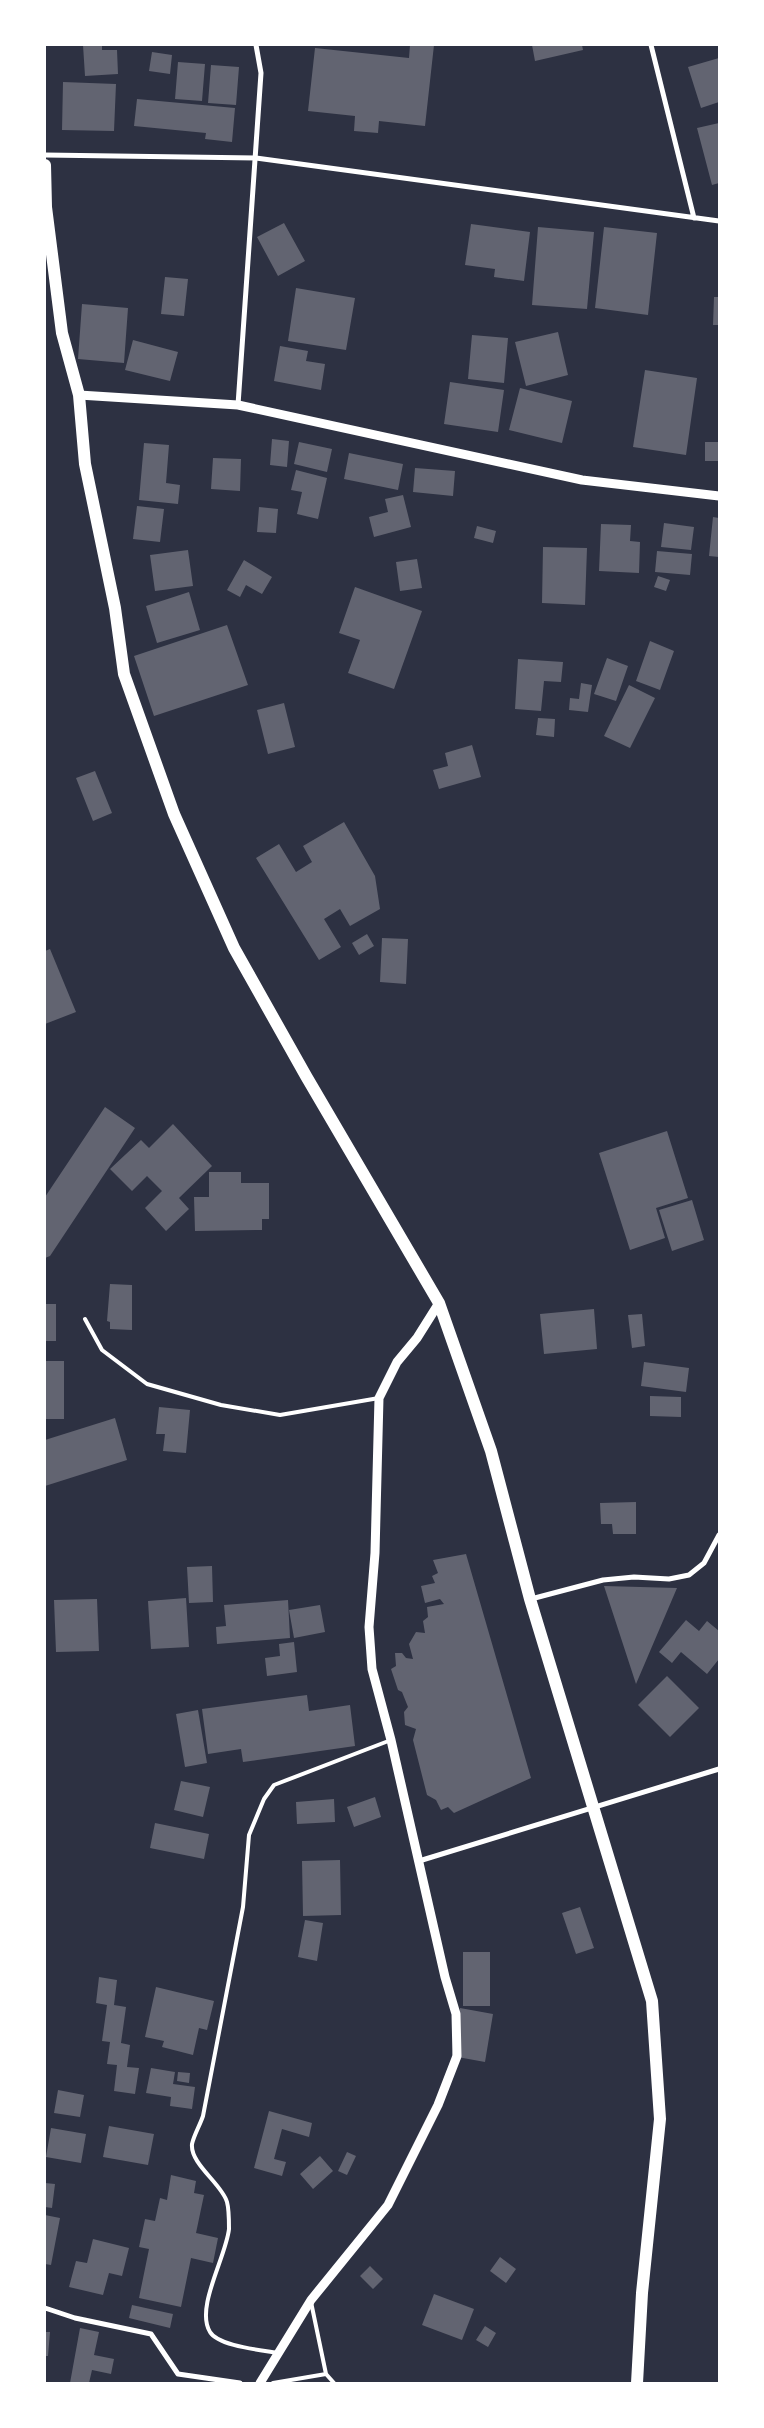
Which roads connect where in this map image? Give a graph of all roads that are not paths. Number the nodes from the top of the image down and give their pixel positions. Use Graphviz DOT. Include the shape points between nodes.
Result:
graph roads {
  1 [pos="256,45"];
  2 [pos="651,45"];
  3 [pos="45,155"];
  4 [pos="256,158"];
  5 [pos="45,165"];
  6 [pos="694,218"];
  7 [pos="719,221"];
  8 [pos="79,395"];
  9 [pos="238,405"];
  10 [pos="719,496"];
  11 [pos="439,1303"];
  12 [pos="85,1319"];
  13 [pos="379,1398"];
  14 [pos="719,1535"];
  15 [pos="530,1599"];
  16 [pos="391,1740"];
  17 [pos="717,1770"];
  18 [pos="719,1776"];
  19 [pos="592,1806"];
  20 [pos="419,1860"];
  21 [pos="311,2300"];
  22 [pos="45,2308"];
  23 [pos="278,2354"];
  24 [pos="326,2374"];
  25 [pos="240,2383"];
  26 [pos="260,2383"];
  27 [pos="273,2383"];
  28 [pos="334,2383"];
  29 [pos="637,2383"];
  1 -- 4 [label="street" via="261,73"];
  2 -- 6 [label="street"];
  3 -- 4 [label="street"];
  4 -- 6 [label="street"];
  4 -- 9 [label="street"];
  5 -- 8 [label="main road" via="46,207 62,333"];
  6 -- 7 [label="street"];
  8 -- 9 [label="street"];
  8 -- 11 [label="main road" via="85,464 115,608 124,674 174,814 234,948"];
  9 -- 10 [label="street" via="582,480"];
  11 -- 13 [label="street" via="397,1362"];
  11 -- 15 [label="main road" via="491,1451"];
  12 -- 13 [label="lane" via="102,1350 147,1384 221,1405 280,1415"];
  13 -- 16 [label="street" via="375,1553 369,1627 372,1669"];
  14 -- 15 [label="street" via="704,1563 689,1575 669,1579 634,1577 603,1580"];
  15 -- 19 [label="main road"];
  16 -- 20 [label="street"];
  16 -- 23 [label="lane" via="274,1785 264,1799 249,1835 243,1907 203,2116 192,2145 194,2156 227,2201 229,2229 205,2311 208,2327 217,2340"];
  17 -- 18 [label="street"];
  17 -- 19 [label="street"];
  19 -- 20 [label="street"];
  19 -- 29 [label="main road" via="652,2001 660,2119 642,2293"];
  20 -- 21 [label="street" via="456,2014 457,2056 438,2105 388,2205"];
  21 -- 23 [label="street"];
  21 -- 24 [label="lane"];
  22 -- 25 [label="street" via="75,2318 151,2334 178,2374"];
  23 -- 26 [label="street"];
  24 -- 27 [label="lane"];
  24 -- 28 [label="lane"];
}
